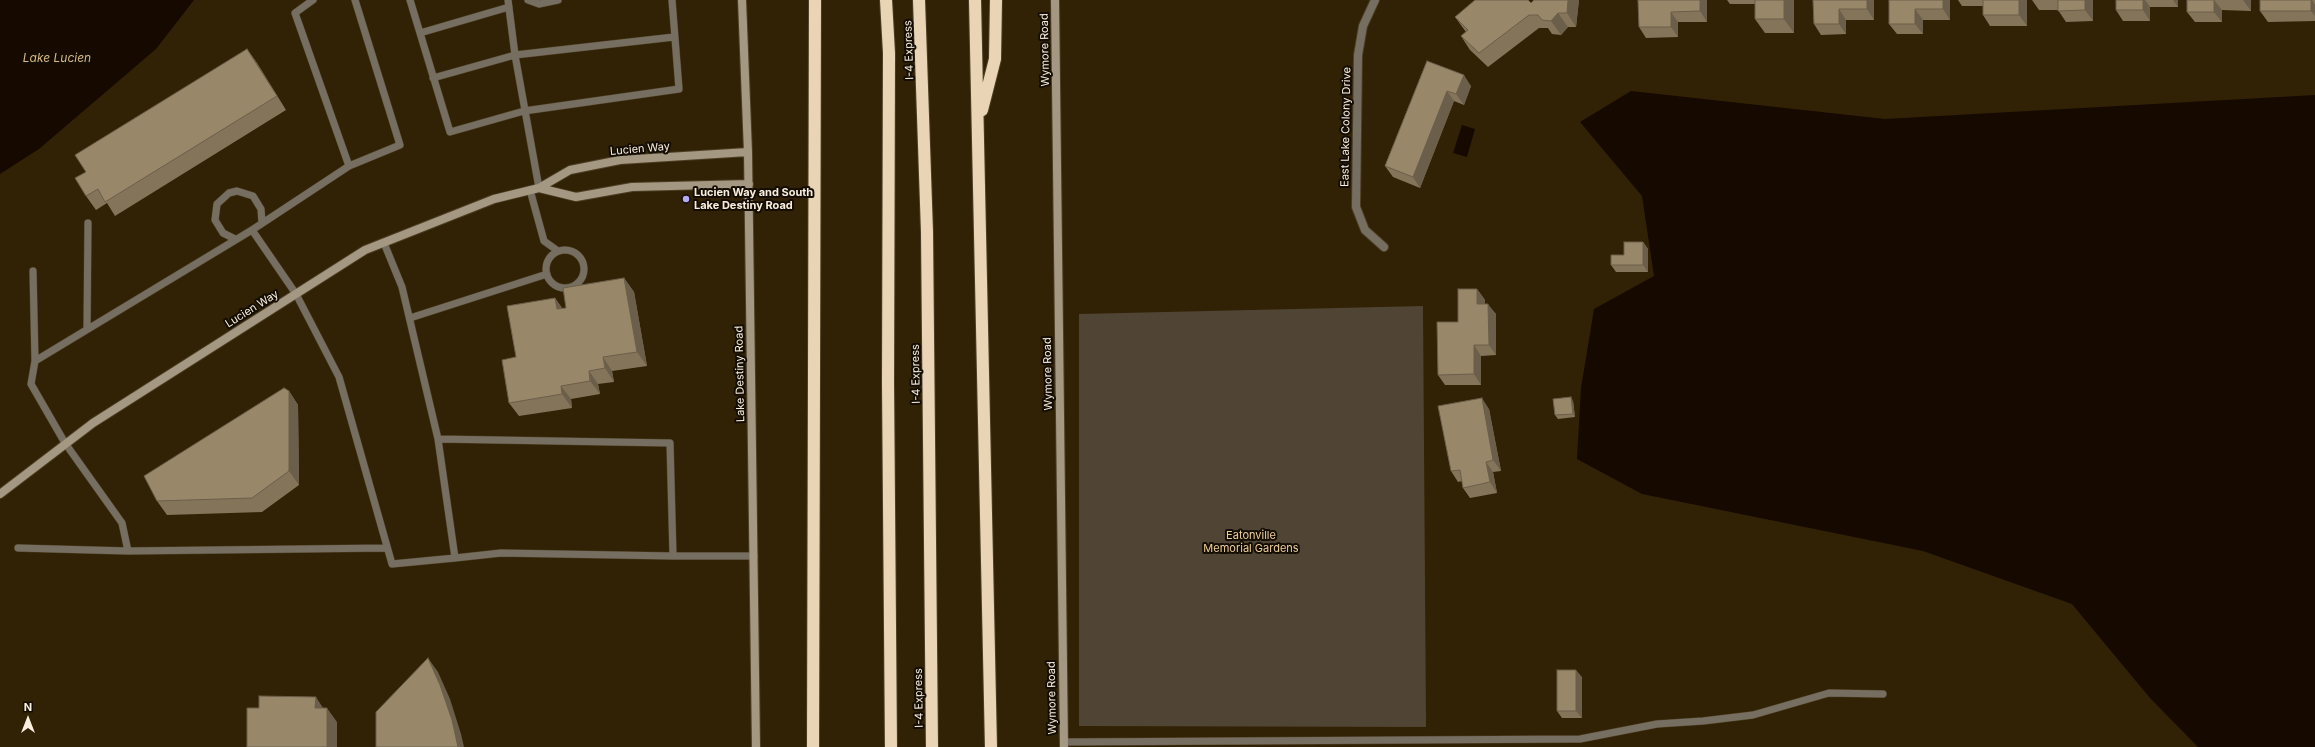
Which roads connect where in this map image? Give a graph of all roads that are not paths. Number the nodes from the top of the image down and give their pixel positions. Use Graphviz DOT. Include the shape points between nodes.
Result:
graph roads {
  1 [pos="313,0"];
  2 [pos="355,0"];
  3 [pos="410,0"];
  4 [pos="528,0"];
  5 [pos="558,0"];
  6 [pos="672,0"];
  7 [pos="742,0"];
  8 [pos="815,0"];
  9 [pos="886,0"];
  10 [pos="920,0"];
  11 [pos="975,0"];
  12 [pos="996,0"];
  13 [pos="1055,0"];
  14 [pos="1375,0"];
  15 [pos="508,4"];
  16 [pos="420,33"];
  17 [pos="674,37"];
  18 [pos="514,55"];
  19 [pos="433,78"];
  20 [pos="524,111"];
  21 [pos="978,127"];
  22 [pos="748,152"];
  23 [pos="349,166"];
  24 [pos="748,184"];
  25 [pos="534,189"];
  26 [pos="88,223"];
  27 [pos="262,223"];
  28 [pos="252,230"];
  29 [pos="235,239"];
  30 [pos="384,243"];
  31 [pos="1384,247"];
  32 [pos="558,251"];
  33 [pos="33,271"];
  34 [pos="547,274"];
  35 [pos="296,294"];
  36 [pos="410,318"];
  37 [pos="87,330"];
  38 [pos="35,361"];
  39 [pos="438,439"];
  40 [pos="65,443"];
  41 [pos="0,494"];
  42 [pos="18,548"];
  43 [pos="387,548"];
  44 [pos="128,551"];
  45 [pos="673,556"];
  46 [pos="754,556"];
  47 [pos="455,558"];
  48 [pos="1883,694"];
  49 [pos="1064,744"];
  50 [pos="756,747"];
  51 [pos="813,747"];
  52 [pos="891,747"];
  53 [pos="932,747"];
  54 [pos="991,747"];
  1 -- 23 [label="lane" via="295,13"];
  2 -- 23 [label="lane" via="400,145"];
  3 -- 16 [label="lane"];
  4 -- 5 [label="lane" via="539,4"];
  6 -- 17 [label="lane"];
  7 -- 22 [label="street, Lake Destiny Road"];
  8 -- 51 [label="highway"];
  9 -- 52 [label="highway, I-4 Express" via="889,53"];
  10 -- 53 [label="highway, I-4 Express" via="927,232"];
  11 -- 21 [label="highway"];
  12 -- 21 [label="highway" via="994,58"];
  13 -- 49 [label="street, Wymore Road"];
  14 -- 31 [label="street, East Lake Colony Drive" via="1363,26 1358,55 1356,207 1365,230"];
  15 -- 16 [label="lane"];
  15 -- 18 [label="lane"];
  16 -- 19 [label="lane"];
  17 -- 18 [label="lane"];
  17 -- 20 [label="lane" via="680,89"];
  18 -- 19 [label="lane"];
  18 -- 20 [label="lane"];
  19 -- 20 [label="lane" via="450,132"];
  20 -- 25 [label="lane"];
  21 -- 54 [label="highway"];
  22 -- 24 [label="street, Lake Destiny Road"];
  22 -- 25 [label="street, Lucien Way" via="620,160 570,170"];
  23 -- 27 [label="lane"];
  24 -- 25 [label="street, Lucien Way" via="632,187 576,197"];
  24 -- 46 [label="street, Lake Destiny Road"];
  25 -- 30 [label="street, Lucien Way" via="494,199"];
  25 -- 32 [label="lane" via="544,240"];
  26 -- 37 [label="lane"];
  27 -- 28 [label="lane"];
  27 -- 29 [label="lane" via="261,209 252,196 237,191 229,193 217,204 215,220 223,233"];
  28 -- 29 [label="lane"];
  28 -- 35 [label="lane"];
  29 -- 37 [label="lane"];
  30 -- 35 [label="street, Lucien Way" via="365,250"];
  30 -- 36 [label="lane" via="402,287"];
  32 -- 34 [label="lane" via="548,260"];
  32 -- 34 [label="lane" via="570,250 576,253 584,263 584,275 576,285 564,288 552,283"];
  33 -- 38 [label="lane"];
  34 -- 36 [label="lane"];
  35 -- 40 [label="street, Lucien Way"];
  35 -- 43 [label="lane" via="339,377"];
  36 -- 39 [label="lane"];
  37 -- 38 [label="lane"];
  38 -- 40 [label="lane" via="30,384"];
  39 -- 45 [label="lane" via="670,443"];
  39 -- 47 [label="lane"];
  40 -- 41 [label="street, Lucien Way"];
  40 -- 44 [label="lane" via="122,523"];
  42 -- 44 [label="lane"];
  43 -- 44 [label="lane"];
  43 -- 47 [label="lane" via="392,564"];
  45 -- 46 [label="lane"];
  45 -- 47 [label="lane" via="501,553"];
  46 -- 50 [label="street, Lake Destiny Road"];
  48 -- 49 [label="lane" via="1828,693 1752,715 1657,724 1580,739"];
}
